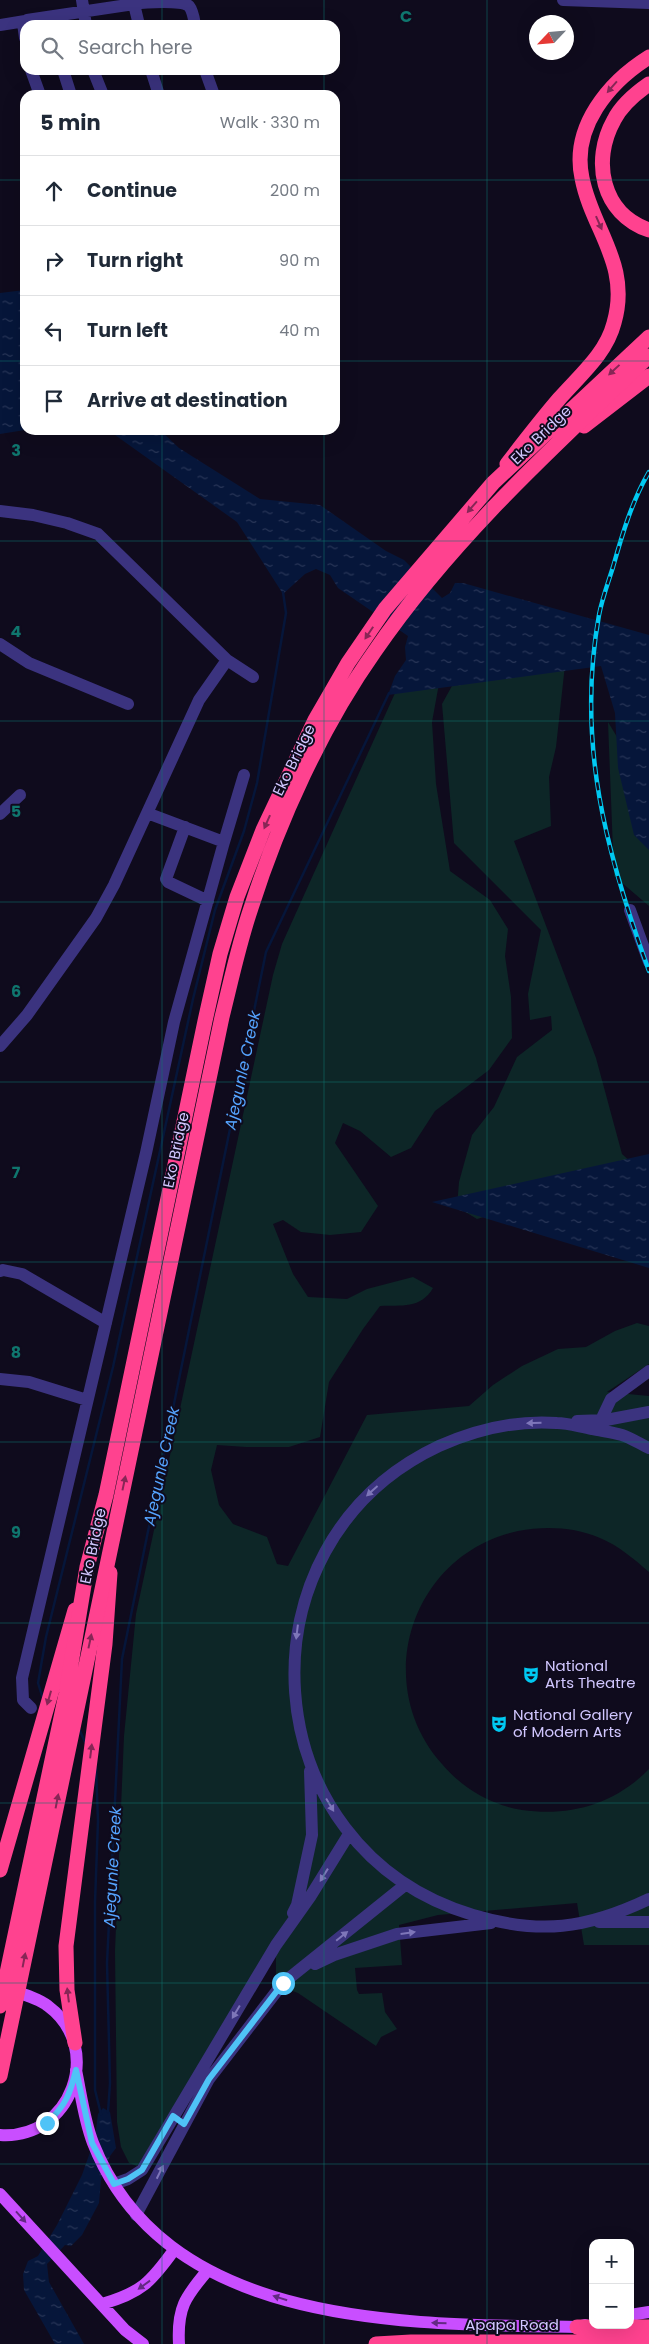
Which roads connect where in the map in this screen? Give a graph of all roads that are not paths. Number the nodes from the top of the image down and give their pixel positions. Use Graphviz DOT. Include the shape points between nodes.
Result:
graph roads {
  1 [pos="563,0"];
  2 [pos="649,3"];
  3 [pos="134,4"];
  4 [pos="83,6"];
  5 [pos="54,20"];
  6 [pos="85,20"];
  7 [pos="138,20"];
  8 [pos="194,20"];
  9 [pos="20,22"];
  10 [pos="0,25"];
  11 [pos="649,56"];
  12 [pos="33,75"];
  13 [pos="64,75"];
  14 [pos="95,75"];
  15 [pos="153,75"];
  16 [pos="207,75"];
  17 [pos="649,84"];
  18 [pos="38,90"];
  19 [pos="69,90"];
  20 [pos="101,90"];
  21 [pos="157,90"];
  22 [pos="212,90"];
  23 [pos="649,230"];
  24 [pos="649,337"];
  25 [pos="649,356"];
  26 [pos="649,376"];
  27 [pos="541,459"];
  28 [pos="493,483"];
  29 [pos="0,511"];
  30 [pos="0,644"];
  31 [pos="227,660"];
  32 [pos="253,677"];
  33 [pos="128,704"];
  34 [pos="244,775"];
  35 [pos="20,795"];
  36 [pos="147,813"];
  37 [pos="0,814"];
  38 [pos="185,827"];
  39 [pos="224,842"];
  40 [pos="208,901"];
  41 [pos="630,910"];
  42 [pos="649,962"];
  43 [pos="2,1040"];
  44 [pos="0,1271"];
  45 [pos="106,1323"];
  46 [pos="649,1371"];
  47 [pos="1,1381"];
  48 [pos="88,1400"];
  49 [pos="649,1412"];
  50 [pos="601,1420"];
  51 [pos="557,1422"];
  52 [pos="649,1448"];
  53 [pos="112,1542"];
  54 [pos="87,1567"];
  55 [pos="31,1708"];
  56 [pos="309,1761"];
  57 [pos="349,1834"];
  58 [pos="0,1870"];
  59 [pos="405,1885"];
  60 [pos="649,1899"];
  61 [pos="497,1922"];
  62 [pos="591,1922"];
  63 [pos="649,1922"];
  64 [pos="276,1945"];
  65 [pos="296,1973"];
  66 [pos="0,1988"];
  67 [pos="0,2006"];
  68 [pos="75,2043"];
  69 [pos="76,2070"];
  70 [pos="0,2076"];
  71 [pos="173,2116"];
  72 [pos="184,2124"];
  73 [pos="0,2135"];
  74 [pos="114,2184"];
  75 [pos="0,2194"];
  76 [pos="136,2215"];
  77 [pos="174,2250"];
  78 [pos="208,2270"];
  79 [pos="102,2304"];
  80 [pos="649,2312"];
  81 [pos="634,2314"];
  82 [pos="589,2324"];
  83 [pos="577,2327"];
  84 [pos="649,2327"];
  85 [pos="125,2330"];
  86 [pos="649,2342"];
  87 [pos="136,2344"];
  88 [pos="143,2344"];
  89 [pos="179,2344"];
  90 [pos="376,2344"];
  1 -- 2 [label="street"];
  3 -- 4 [label="street"];
  3 -- 7 [label="street"];
  3 -- 8 [label="street" via="185,3 190,7"];
  4 -- 5 [label="street"];
  4 -- 6 [label="street"];
  9 -- 10 [label="street"];
  11 -- 28 [label="highway, one-way, bridge" via="623,75 598,105 583,140 580,161 582,178 616,267 618,305 614,324 597,356"];
  12 -- 18 [label="street"];
  13 -- 19 [label="street"];
  14 -- 20 [label="street"];
  15 -- 21 [label="street"];
  16 -- 22 [label="street"];
  17 -- 23 [label="highway" via="626,103 614,120 602,161 602,175 614,203 624,216"];
  24 -- 28 [label="highway, Eko Bridge, one-way, bridge"];
  25 -- 27 [label="highway, Eko Bridge, bridge"];
  26 -- 27 [label="highway, bridge"];
  53 -- 27 [label="highway, Eko Bridge, one-way, bridge" via="222,1017 250,909 267,862 315,752 374,652 430,578"];
  28 -- 54 [label="highway, Eko Bridge, one-way, bridge" via="385,608 348,663 291,769 237,897 207,1012 106,1495"];
  29 -- 31 [label="street" via="33,515 98,534"];
  30 -- 33 [label="street" via="29,663"];
  31 -- 32 [label="street"];
  31 -- 36 [label="street" via="198,700"];
  34 -- 39 [label="street"];
  35 -- 37 [label="street"];
  36 -- 38 [label="street"];
  36 -- 43 [label="street" via="96,918 27,1015"];
  38 -- 39 [label="street"];
  38 -- 40 [label="street" via="166,879"];
  39 -- 40 [label="street"];
  40 -- 45 [label="street" via="174,1022"];
  41 -- 42 [label="street"];
  44 -- 45 [label="street" via="22,1274"];
  45 -- 48 [label="street"];
  46 -- 50 [label="street" via="611,1399"];
  47 -- 48 [label="street" via="29,1382"];
  48 -- 55 [label="street" via="22,1678 23,1700"];
  49 -- 50 [label="street"];
  50 -- 51 [label="street"];
  51 -- 52 [label="street" via="621,1434"];
  51 -- 56 [label="street, one-way" via="508,1425 461,1436 412,1459 390,1474 346,1521 313,1574 299,1620 293,1667 296,1708"];
  68 -- 53 [label="highway, one-way, bridge" via="67,1990 66,1946 105,1644"];
  70 -- 53 [label="highway, Eko Bridge, one-way, bridge"];
  54 -- 58 [label="highway, one-way, bridge"];
  54 -- 67 [label="highway, Eko Bridge, bridge" via="64,1703"];
  56 -- 57 [label="street, one-way" via="328,1801"];
  56 -- 64 [label="street" via="312,1809 309,1852 297,1905"];
  57 -- 59 [label="street"];
  57 -- 64 [label="street, one-way"];
  59 -- 61 [label="street" via="451,1908"];
  65 -- 59 [label="street, one-way"];
  60 -- 62 [label="street"];
  61 -- 62 [label="street" via="532,1926"];
  65 -- 61 [label="street, one-way" via="397,1934"];
  62 -- 63 [label="street"];
  64 -- 71 [label="street, one-way"];
  65 -- 72 [label="street" via="283,1983 209,2079"];
  66 -- 68 [label="main road" via="26,1995 48,2006 61,2019"];
  68 -- 69 [label="main road"];
  69 -- 73 [label="main road" via="70,2095 47,2123 30,2132"];
  69 -- 74 [label="main road" via="92,2143"];
  71 -- 72 [label="street"];
  71 -- 74 [label="street" via="142,2170"];
  76 -- 72 [label="street, one-way"];
  74 -- 76 [label="main road"];
  75 -- 79 [label="main road, one-way"];
  76 -- 77 [label="main road" via="155,2236"];
  77 -- 78 [label="main road"];
  77 -- 79 [label="main road, one-way" via="156,2276 142,2287 124,2298"];
  83 -- 78 [label="main road, one-way" via="402,2322 363,2316 258,2291"];
  78 -- 89 [label="main road" via="185,2298 179,2322"];
  79 -- 85 [label="main road"];
  80 -- 81 [label="main road"];
  82 -- 83 [label="main road"];
  83 -- 84 [label="highway"];
  85 -- 87 [label="street"];
  85 -- 88 [label="main road"];
  86 -- 90 [label="highway, Apapa Road"];
}
